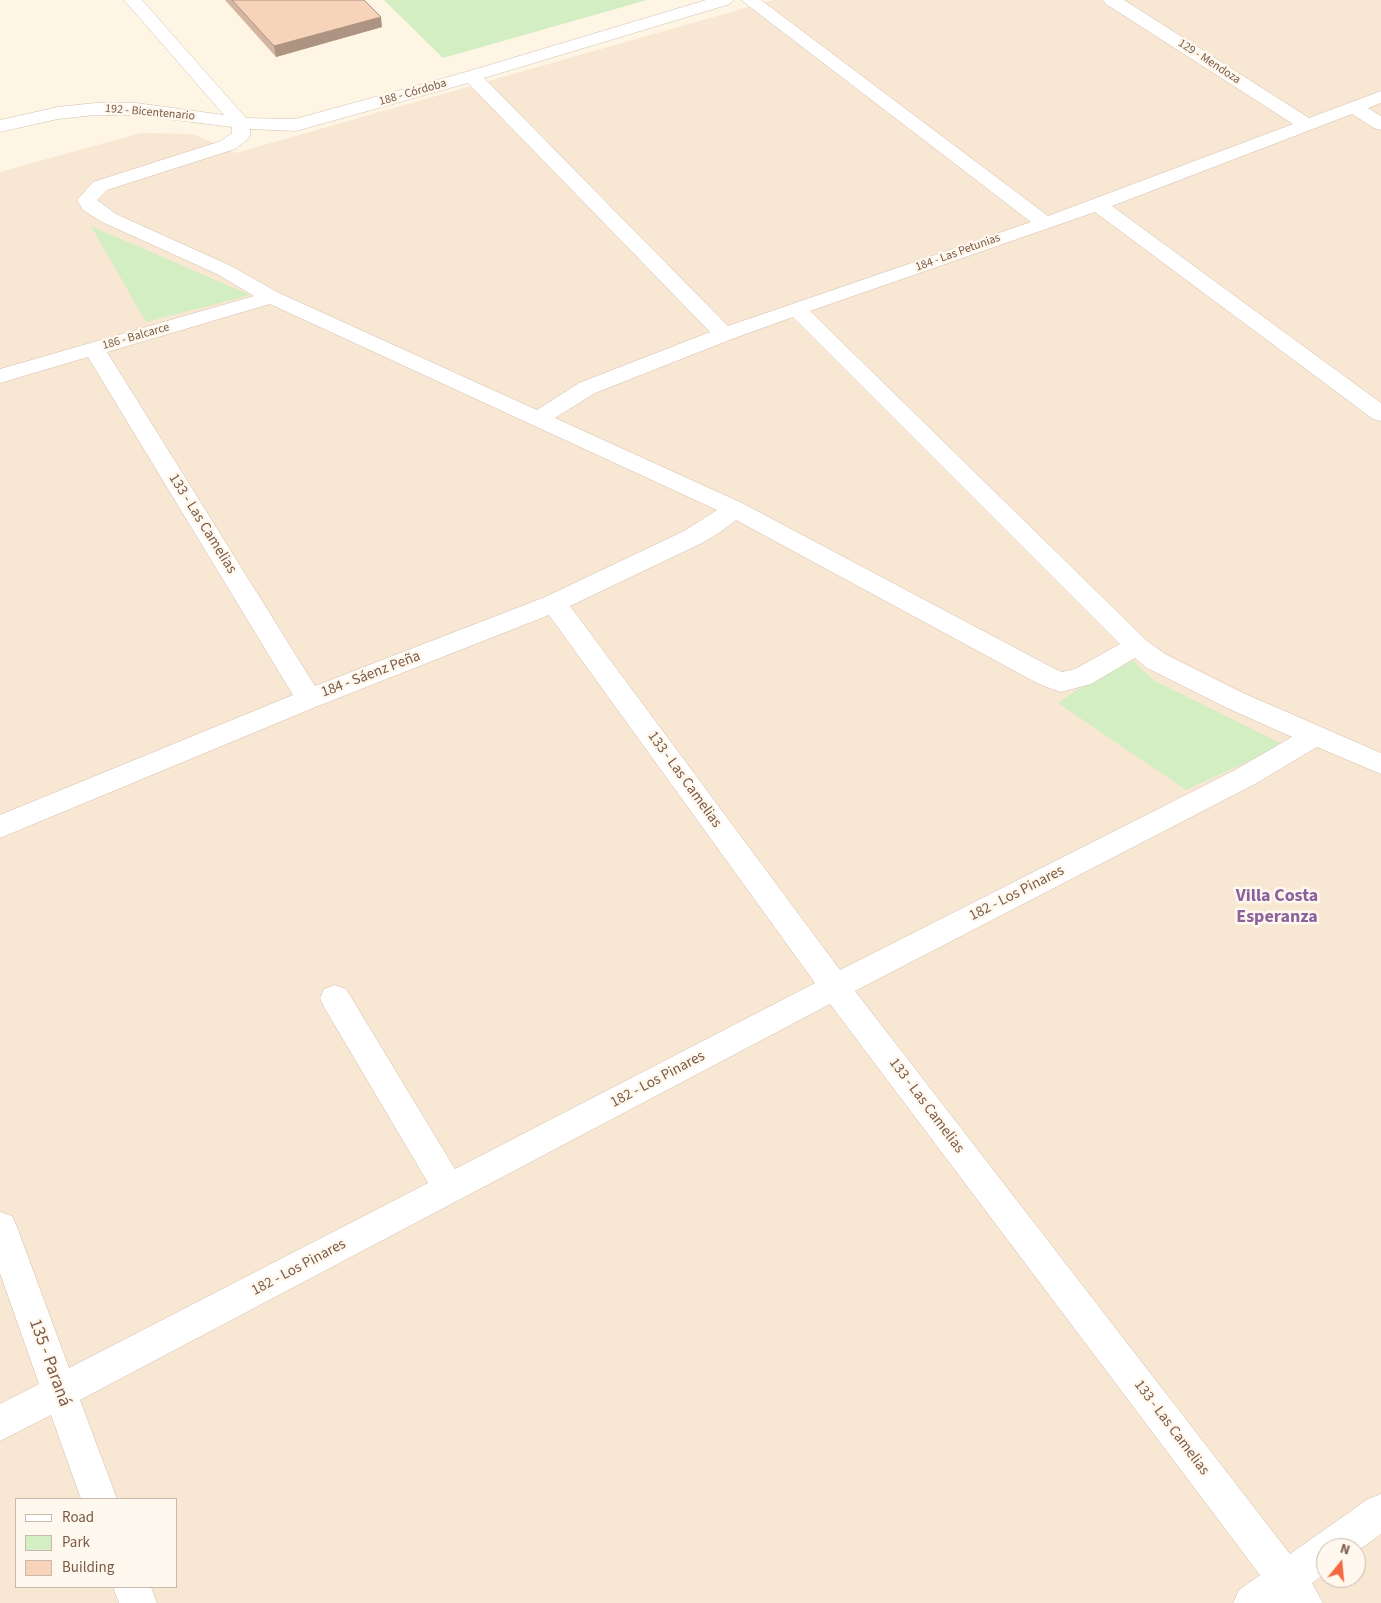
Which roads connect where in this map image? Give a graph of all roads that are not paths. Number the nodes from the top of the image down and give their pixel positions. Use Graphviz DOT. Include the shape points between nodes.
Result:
graph roads {
  1 [pos="133,0"];
  2 [pos="724,0"];
  3 [pos="750,0"];
  4 [pos="1112,0"];
  5 [pos="472,76"];
  6 [pos="1381,97"];
  7 [pos="1353,107"];
  8 [pos="241,123"];
  9 [pos="1306,124"];
  10 [pos="1381,124"];
  11 [pos="0,126"];
  12 [pos="1098,205"];
  13 [pos="1044,222"];
  14 [pos="272,297"];
  15 [pos="797,310"];
  16 [pos="724,334"];
  17 [pos="94,349"];
  18 [pos="0,376"];
  19 [pos="1381,414"];
  20 [pos="540,418"];
  21 [pos="734,509"];
  22 [pos="554,603"];
  23 [pos="1137,646"];
  24 [pos="309,699"];
  25 [pos="1315,736"];
  26 [pos="1381,764"];
  27 [pos="0,827"];
  28 [pos="835,986"];
  29 [pos="335,998"];
  30 [pos="449,1189"];
  31 [pos="0,1227"];
  32 [pos="60,1393"];
  33 [pos="0,1423"];
  34 [pos="99,1498"];
  35 [pos="1381,1512"];
  36 [pos="1344,1538"];
  37 [pos="1316,1564"];
  38 [pos="132,1588"];
  39 [pos="1295,1591"];
  40 [pos="138,1603"];
  41 [pos="1252,1603"];
  1 -- 8 [label="street"];
  2 -- 5 [label="street, 188 - Córdoba"];
  3 -- 13 [label="street"];
  4 -- 9 [label="street, 129 - Mendoza"];
  5 -- 8 [label="street, 188 - Córdoba" via="296,125"];
  5 -- 16 [label="street"];
  6 -- 7 [label="street, 184 - Las Petunias"];
  7 -- 9 [label="street, 184 - Las Petunias"];
  7 -- 10 [label="street"];
  8 -- 11 [label="street, 192 - Bicentenario" via="172,113 95,109 58,113"];
  8 -- 14 [label="street" via="241,135 228,145 112,180 100,186 88,200 90,206 109,218 224,270"];
  9 -- 12 [label="street, 184 - Las Petunias"];
  12 -- 13 [label="street, 184 - Las Petunias"];
  12 -- 19 [label="street"];
  13 -- 15 [label="street, 184 - Las Petunias"];
  14 -- 17 [label="street, 186 - Balcarce"];
  14 -- 20 [label="street"];
  15 -- 16 [label="street, 184 - Las Petunias"];
  15 -- 23 [label="street"];
  16 -- 20 [label="street, 184 - Las Petunias" via="587,388"];
  17 -- 18 [label="street, 186 - Balcarce"];
  17 -- 24 [label="street, 133 - Las Camelias"];
  20 -- 21 [label="street"];
  21 -- 22 [label="street, 184 - Sáenz Peña" via="692,537"];
  21 -- 23 [label="street" via="1062,682 1082,677"];
  22 -- 24 [label="street, 184 - Sáenz Peña"];
  22 -- 28 [label="street, 133 - Las Camelias"];
  23 -- 25 [label="street" via="1156,661 1192,680"];
  24 -- 27 [label="street, 184 - Sáenz Peña"];
  25 -- 26 [label="street"];
  25 -- 28 [label="street, 182 - Los Pinares" via="1237,782"];
  28 -- 30 [label="street, 182 - Los Pinares"];
  28 -- 39 [label="street, 133 - Las Camelias"];
  29 -- 30 [label="street"];
  30 -- 32 [label="street, 182 - Los Pinares"];
  31 -- 32 [label="street, 135 - Paraná"];
  32 -- 33 [label="street, 182 - Los Pinares"];
  32 -- 34 [label="street, 135 - Paraná"];
  35 -- 36 [label="street"];
  37 -- 39 [label="street"];
  38 -- 40 [label="street"];
  39 -- 41 [label="street"];
}
